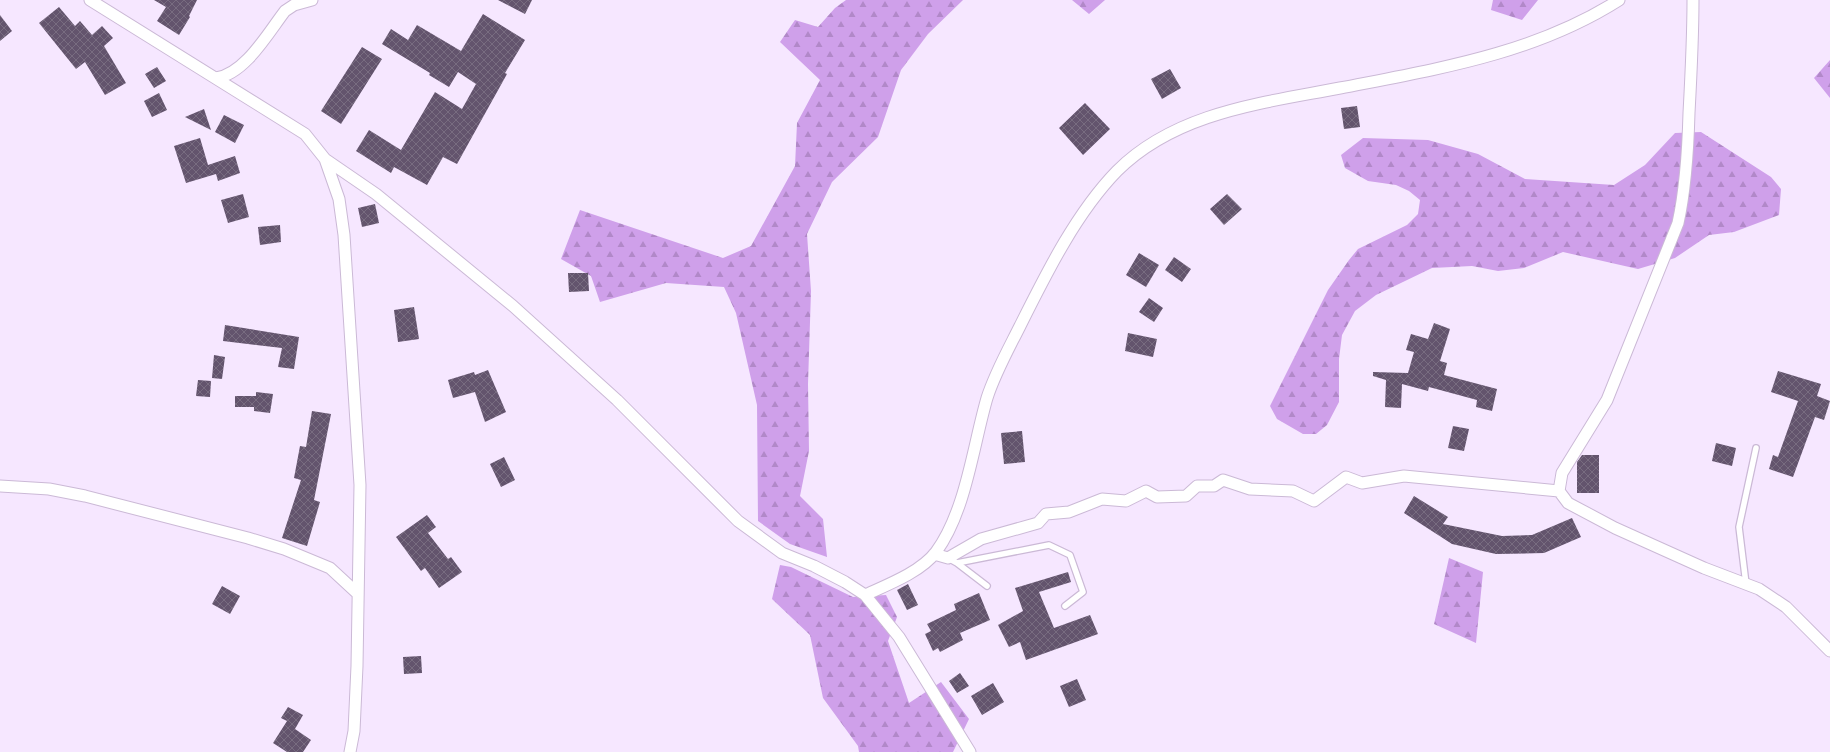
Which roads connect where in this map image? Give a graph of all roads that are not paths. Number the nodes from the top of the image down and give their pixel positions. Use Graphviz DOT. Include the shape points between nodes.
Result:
graph roads {
  1 [pos="90,0"];
  2 [pos="312,0"];
  3 [pos="1619,0"];
  4 [pos="1693,0"];
  5 [pos="216,78"];
  6 [pos="325,159"];
  7 [pos="1756,448"];
  8 [pos="0,486"];
  9 [pos="1559,491"];
  10 [pos="934,554"];
  11 [pos="953,560"];
  12 [pos="1746,584"];
  13 [pos="987,586"];
  14 [pos="357,592"];
  15 [pos="865,595"];
  16 [pos="1065,606"];
  17 [pos="1830,651"];
  18 [pos="350,752"];
  19 [pos="970,752"];
  1 -- 5 [label="street"];
  2 -- 5 [label="street" via="294,5 285,12 240,67 227,76"];
  3 -- 10 [label="street" via="1581,22 1541,40 1490,57 1436,70 1254,104 1209,117 1142,150 1117,171 1087,207 1032,303 1002,362 988,397 958,507 947,533"];
  4 -- 9 [label="street" via="1688,138 1678,223 1607,400 1564,468"];
  5 -- 6 [label="street" via="306,134"];
  6 -- 14 [label="street" via="339,199 344,235 360,485"];
  6 -- 15 [label="street" via="376,194 513,306 617,400 738,521 782,553 821,569"];
  7 -- 12 [label="lane" via="1738,527"];
  8 -- 14 [label="street" via="49,489 248,538 284,549 330,568"];
  9 -- 11 [label="street" via="1404,476 1362,482 1346,477 1314,501 1293,491 1250,489 1223,480 1214,486 1197,486 1186,496 1157,497 1146,490 1126,501 1102,499 1070,512 1046,514 1038,523 981,539"];
  9 -- 12 [label="street" via="1568,503 1615,528"];
  10 -- 11 [label="street"];
  10 -- 15 [label="street" via="908,574"];
  11 -- 13 [label="lane"];
  11 -- 16 [label="lane" via="1049,545 1070,555 1083,592"];
  12 -- 17 [label="street" via="1786,607"];
  14 -- 18 [label="street" via="354,730"];
  15 -- 19 [label="street" via="899,637"];
}
